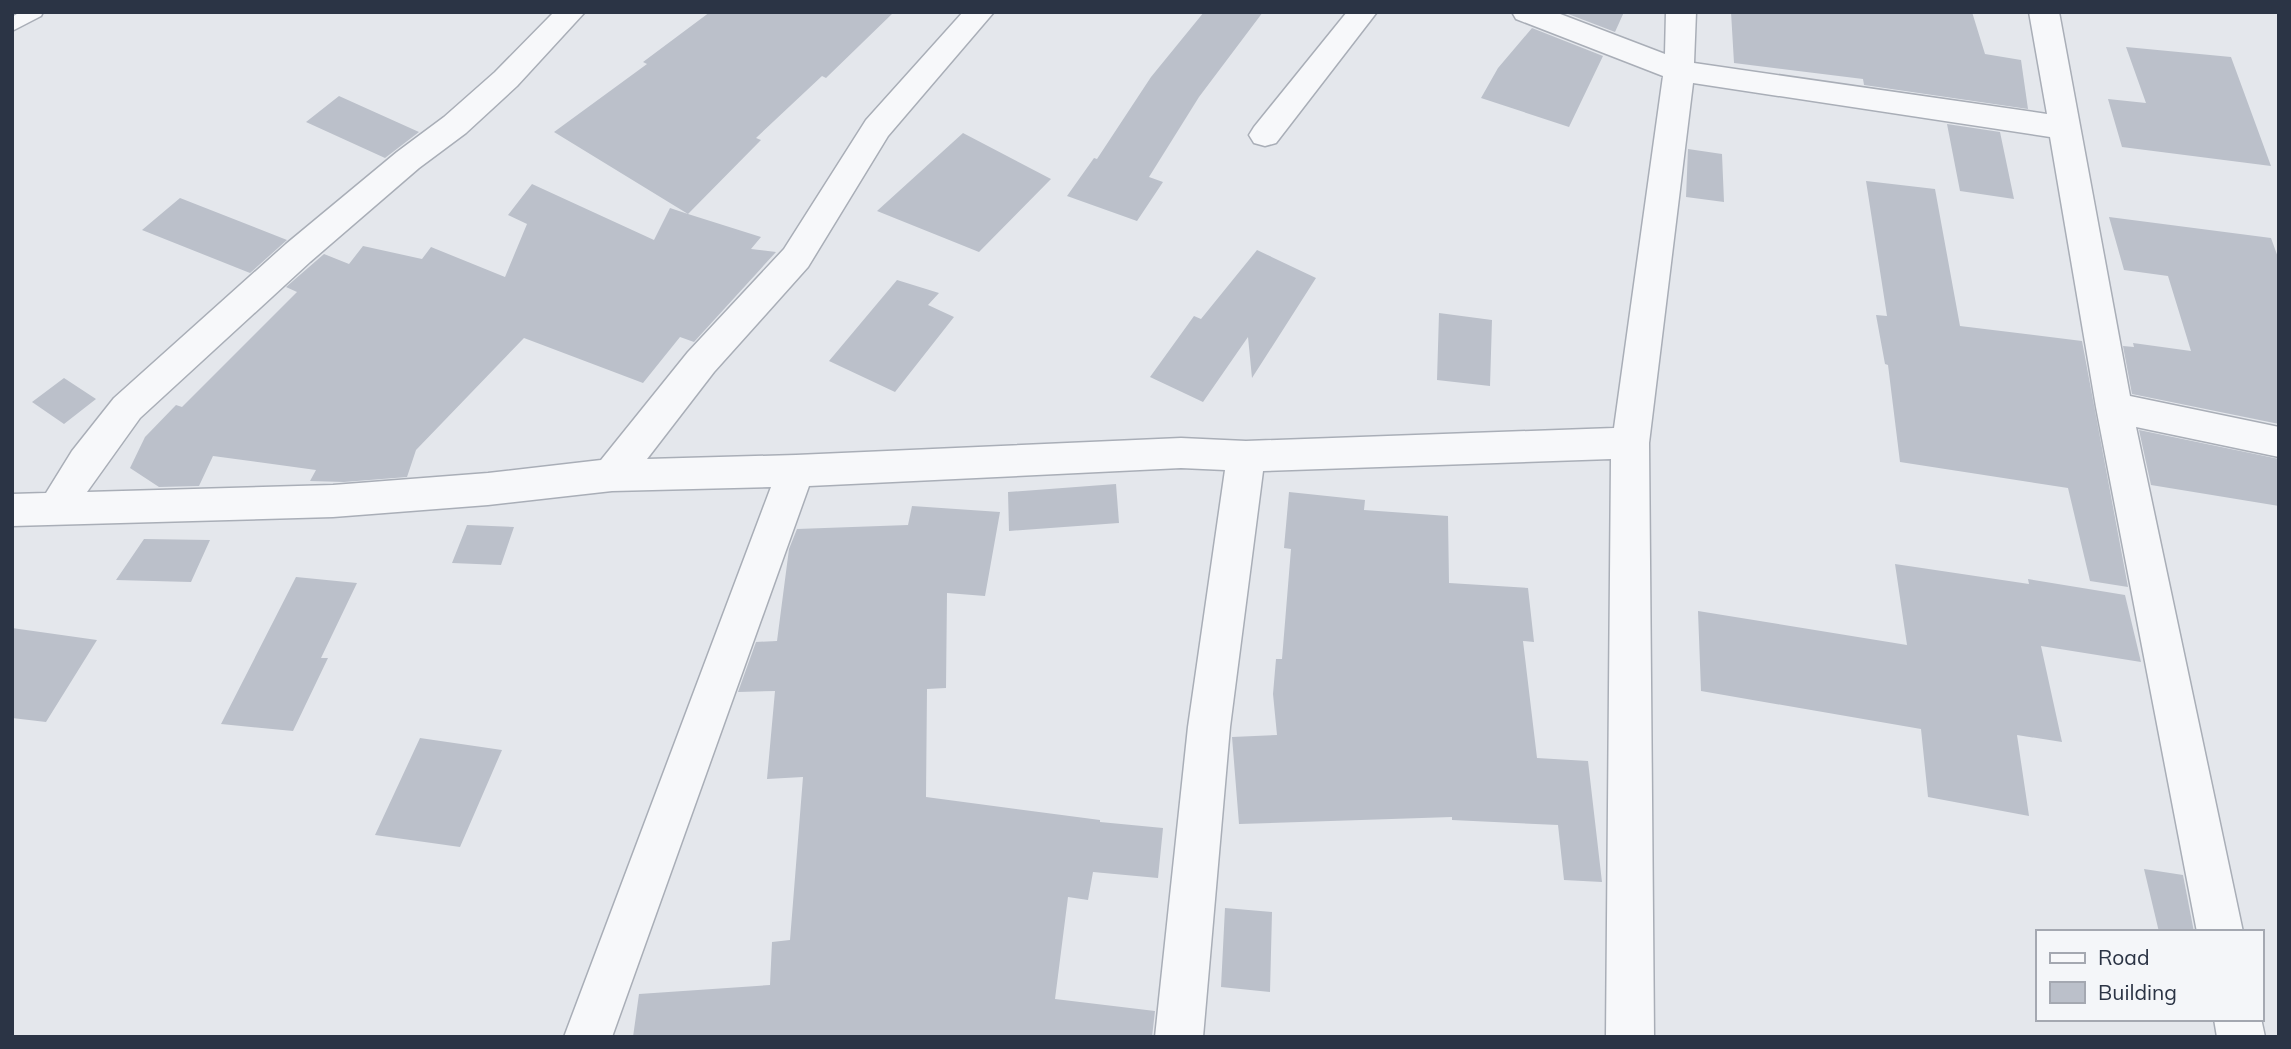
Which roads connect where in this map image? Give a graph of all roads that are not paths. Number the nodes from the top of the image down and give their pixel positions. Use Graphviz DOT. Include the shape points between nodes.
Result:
graph roads {
  1 [pos="34,12"];
  2 [pos="571,12"];
  3 [pos="980,12"];
  4 [pos="1363,12"];
  5 [pos="1526,12"];
  6 [pos="1681,12"];
  7 [pos="2043,12"];
  8 [pos="12,25"];
  9 [pos="1679,71"];
  10 [pos="2064,128"];
  11 [pos="1265,135"];
  12 [pos="2114,407"];
  13 [pos="2279,442"];
  14 [pos="1630,443"];
  15 [pos="1246,456"];
  16 [pos="796,471"];
  17 [pos="612,475"];
  18 [pos="58,507"];
  19 [pos="12,510"];
  20 [pos="2220,930"];
  21 [pos="588,1037"];
  22 [pos="1179,1037"];
  23 [pos="1630,1037"];
  1 -- 8 [label="lane"];
  2 -- 18 [label="street" via="455,125 298,253 127,408 85,462"];
  3 -- 17 [label="street" via="877,128 796,258 701,362"];
  4 -- 11 [label="street"];
  5 -- 9 [label="street"];
  6 -- 9 [label="street"];
  7 -- 10 [label="street"];
  9 -- 10 [label="street"];
  9 -- 14 [label="street"];
  10 -- 12 [label="street"];
  12 -- 13 [label="street"];
  12 -- 20 [label="street"];
  14 -- 15 [label="street"];
  14 -- 23 [label="street"];
  15 -- 16 [label="street" via="1181,453"];
  15 -- 22 [label="street" via="1209,727"];
  16 -- 17 [label="street"];
  16 -- 21 [label="street"];
  17 -- 18 [label="street" via="333,501"];
  18 -- 19 [label="street"];
}
